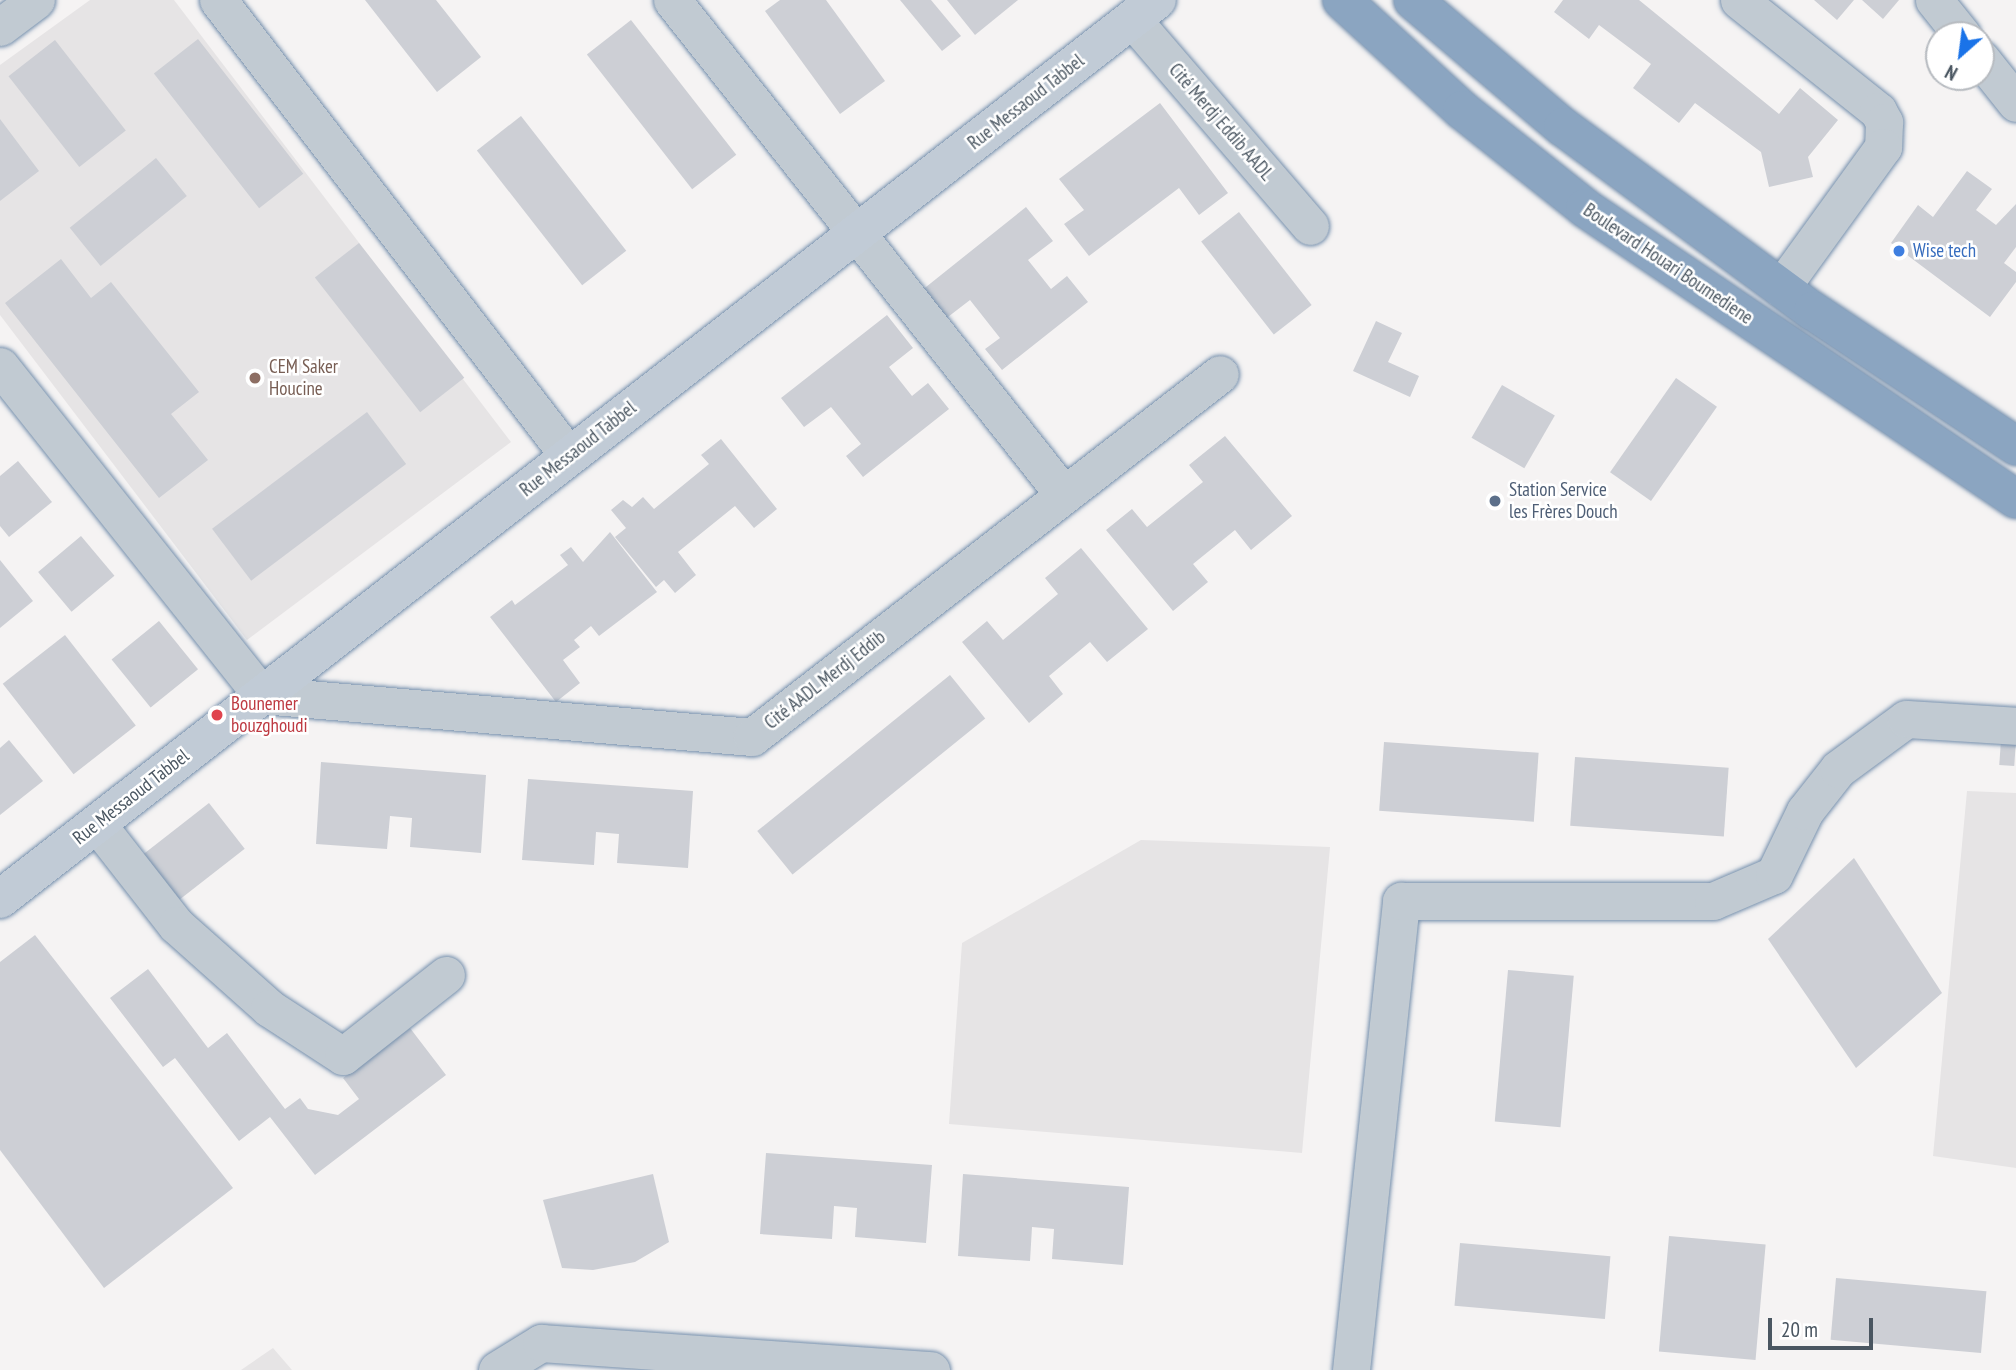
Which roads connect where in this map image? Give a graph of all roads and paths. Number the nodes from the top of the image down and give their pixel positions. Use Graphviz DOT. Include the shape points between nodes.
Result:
graph roads {
  1 [pos="36,0"];
  2 [pos="218,0"];
  3 [pos="672,0"];
  4 [pos="1342,0"];
  5 [pos="1413,0"];
  6 [pos="1739,0"];
  7 [pos="1934,0"];
  8 [pos="1144,9"];
  9 [pos="1951,21"];
  10 [pos="0,27"];
  11 [pos="1995,77"];
  12 [pos="2016,103"];
  13 [pos="1310,226"];
  14 [pos="855,235"];
  15 [pos="1781,288"];
  16 [pos="0,366"];
  17 [pos="1220,373"];
  18 [pos="2016,446"];
  19 [pos="569,456"];
  20 [pos="1064,495"];
  21 [pos="2016,499"];
  22 [pos="262,695"];
  23 [pos="2016,726"];
  24 [pos="97,824"];
  25 [pos="0,899"];
  26 [pos="446,975"];
  27 [pos="498,1370"];
  28 [pos="931,1370"];
  29 [pos="1352,1370"];
  1 -- 10 [label="street"];
  2 -- 19 [label="street"];
  3 -- 14 [label="street"];
  4 -- 21 [label="highway, Boulevard Houari Boumediene" via="1462,110 1585,208"];
  5 -- 15 [label="highway" via="1563,127"];
  6 -- 15 [label="street" via="1878,111 1884,122 1883,147"];
  7 -- 9 [label="street"];
  8 -- 13 [label="street, Cité Merdj Eddib AADL"];
  8 -- 14 [label="street, Rue Messaoud Tabbel"];
  11 -- 12 [label="street"];
  14 -- 19 [label="street, Rue Messaoud Tabbel"];
  14 -- 20 [label="street"];
  15 -- 18 [label="highway"];
  16 -- 22 [label="street"];
  17 -- 20 [label="street, Cité AADL Merdj Eddib"];
  19 -- 22 [label="street, Rue Messaoud Tabbel"];
  20 -- 22 [label="street, Cité AADL Merdj Eddib" via="752,737"];
  22 -- 24 [label="street, Rue Messaoud Tabbel"];
  23 -- 29 [label="street" via="1906,719 1838,769 1805,811 1774,875 1713,901 1401,901"];
  24 -- 25 [label="street, Rue Messaoud Tabbel"];
  24 -- 26 [label="street" via="176,925 269,1008 343,1056"];
  27 -- 28 [label="street" via="541,1343"];
}
